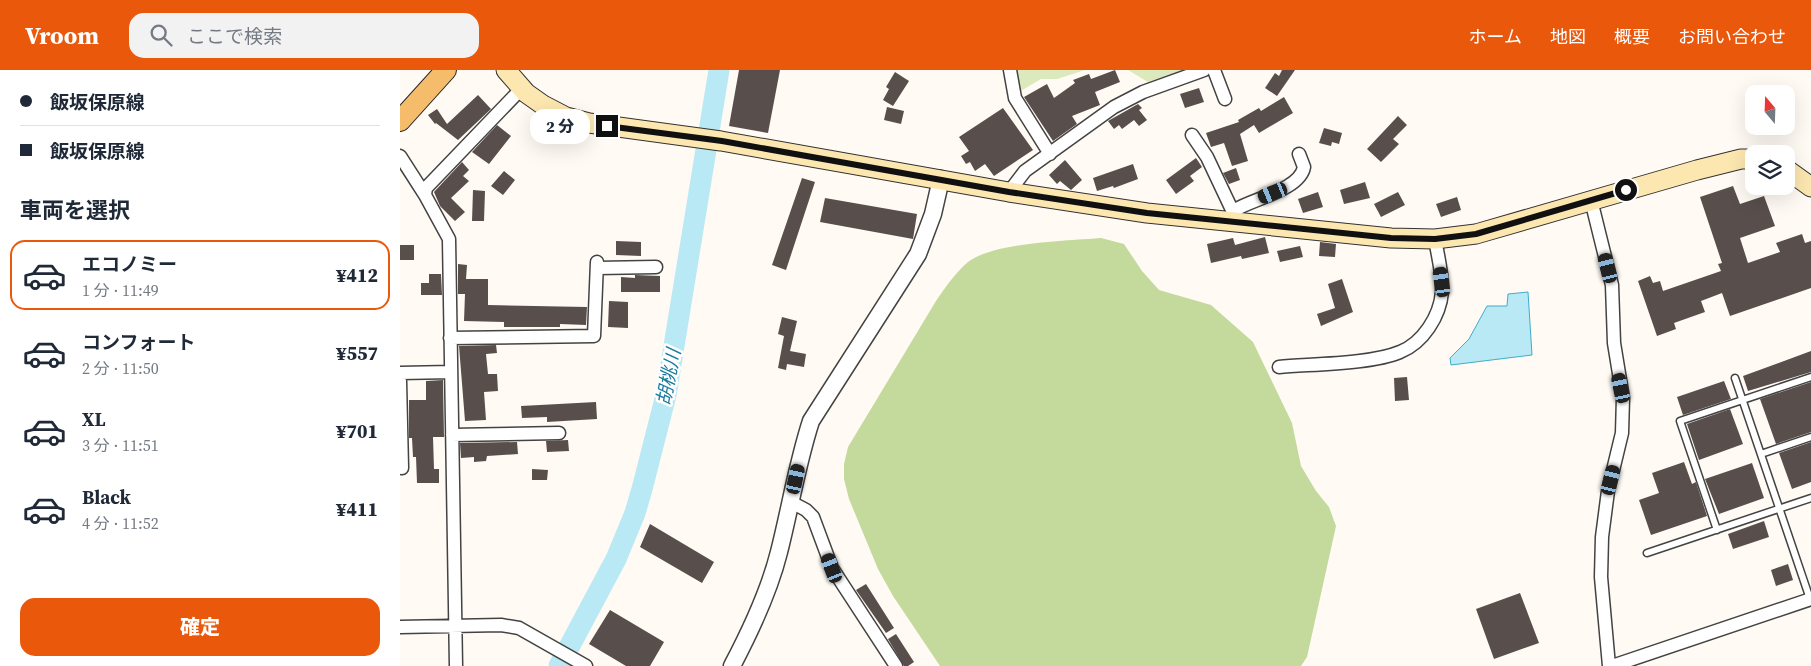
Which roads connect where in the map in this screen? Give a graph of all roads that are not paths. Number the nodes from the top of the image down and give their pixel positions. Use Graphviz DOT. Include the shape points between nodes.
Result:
graph roads {
  1 [pos="446,70"];
  2 [pos="506,70"];
  3 [pos="1010,70"];
  4 [pos="1204,70"];
  5 [pos="1214,70"];
  6 [pos="522,88"];
  7 [pos="1225,99"];
  8 [pos="400,121"];
  9 [pos="1192,135"];
  10 [pos="1050,154"];
  11 [pos="1299,154"];
  12 [pos="400,156"];
  13 [pos="1745,160"];
  14 [pos="1795,175"];
  15 [pos="941,179"];
  16 [pos="1811,187"];
  17 [pos="1009,192"];
  18 [pos="425,195"];
  19 [pos="1591,200"];
  20 [pos="1231,217"];
  21 [pos="1435,239"];
  22 [pos="656,268"];
  23 [pos="450,338"];
  24 [pos="1279,366"];
  25 [pos="451,372"];
  26 [pos="400,373"];
  27 [pos="1811,377"];
  28 [pos="1735,378"];
  29 [pos="400,380"];
  30 [pos="1743,400"];
  31 [pos="559,433"];
  32 [pos="452,436"];
  33 [pos="1811,438"];
  34 [pos="1761,454"];
  35 [pos="402,468"];
  36 [pos="1811,498"];
  37 [pos="791,502"];
  38 [pos="1780,509"];
  39 [pos="1717,530"];
  40 [pos="1647,554"];
  41 [pos="1810,599"];
  42 [pos="400,626"];
  43 [pos="456,626"];
  44 [pos="456,666"];
  45 [pos="586,666"];
  46 [pos="732,666"];
  47 [pos="896,666"];
  48 [pos="1610,666"];
  1 -- 8 [label="main road"];
  2 -- 6 [label="main road"];
  3 -- 10 [label="street" via="1015,98"];
  4 -- 10 [label="street" via="1128,98"];
  5 -- 7 [label="street"];
  6 -- 15 [label="main road" via="549,109 577,121 722,141"];
  6 -- 18 [label="street" via="426,188"];
  9 -- 20 [label="street" via="1207,157"];
  10 -- 17 [label="street" via="1025,171"];
  11 -- 20 [label="street" via="1304,166 1299,177 1281,189 1242,205"];
  12 -- 18 [label="street"];
  13 -- 19 [label="main road"];
  14 -- 16 [label="main road"];
  15 -- 17 [label="main road"];
  15 -- 37 [label="street" via="933,214 918,254 811,422 802,446"];
  17 -- 20 [label="main road" via="1147,213"];
  18 -- 23 [label="street" via="449,239"];
  19 -- 21 [label="main road" via="1476,234"];
  19 -- 48 [label="street" via="1612,284 1614,343 1623,398 1622,433 1608,491 1602,537 1601,577"];
  20 -- 21 [label="main road" via="1391,238"];
  21 -- 24 [label="street" via="1442,294 1433,320 1416,342 1400,352 1380,357"];
  22 -- 23 [label="street" via="597,265 594,336"];
  23 -- 25 [label="street"];
  25 -- 26 [label="street"];
  25 -- 32 [label="street"];
  27 -- 30 [label="lane"];
  28 -- 30 [label="lane"];
  29 -- 35 [label="street"];
  30 -- 34 [label="lane"];
  30 -- 39 [label="lane" via="1680,421"];
  31 -- 32 [label="street"];
  32 -- 43 [label="street"];
  33 -- 34 [label="lane"];
  34 -- 38 [label="lane"];
  36 -- 38 [label="lane"];
  37 -- 46 [label="street" via="775,567 747,638"];
  37 -- 47 [label="street" via="812,517 832,568"];
  38 -- 39 [label="lane"];
  38 -- 41 [label="lane"];
  39 -- 40 [label="lane"];
  41 -- 48 [label="street"];
  42 -- 43 [label="street"];
  43 -- 44 [label="street"];
  43 -- 45 [label="street" via="519,628"];
}
